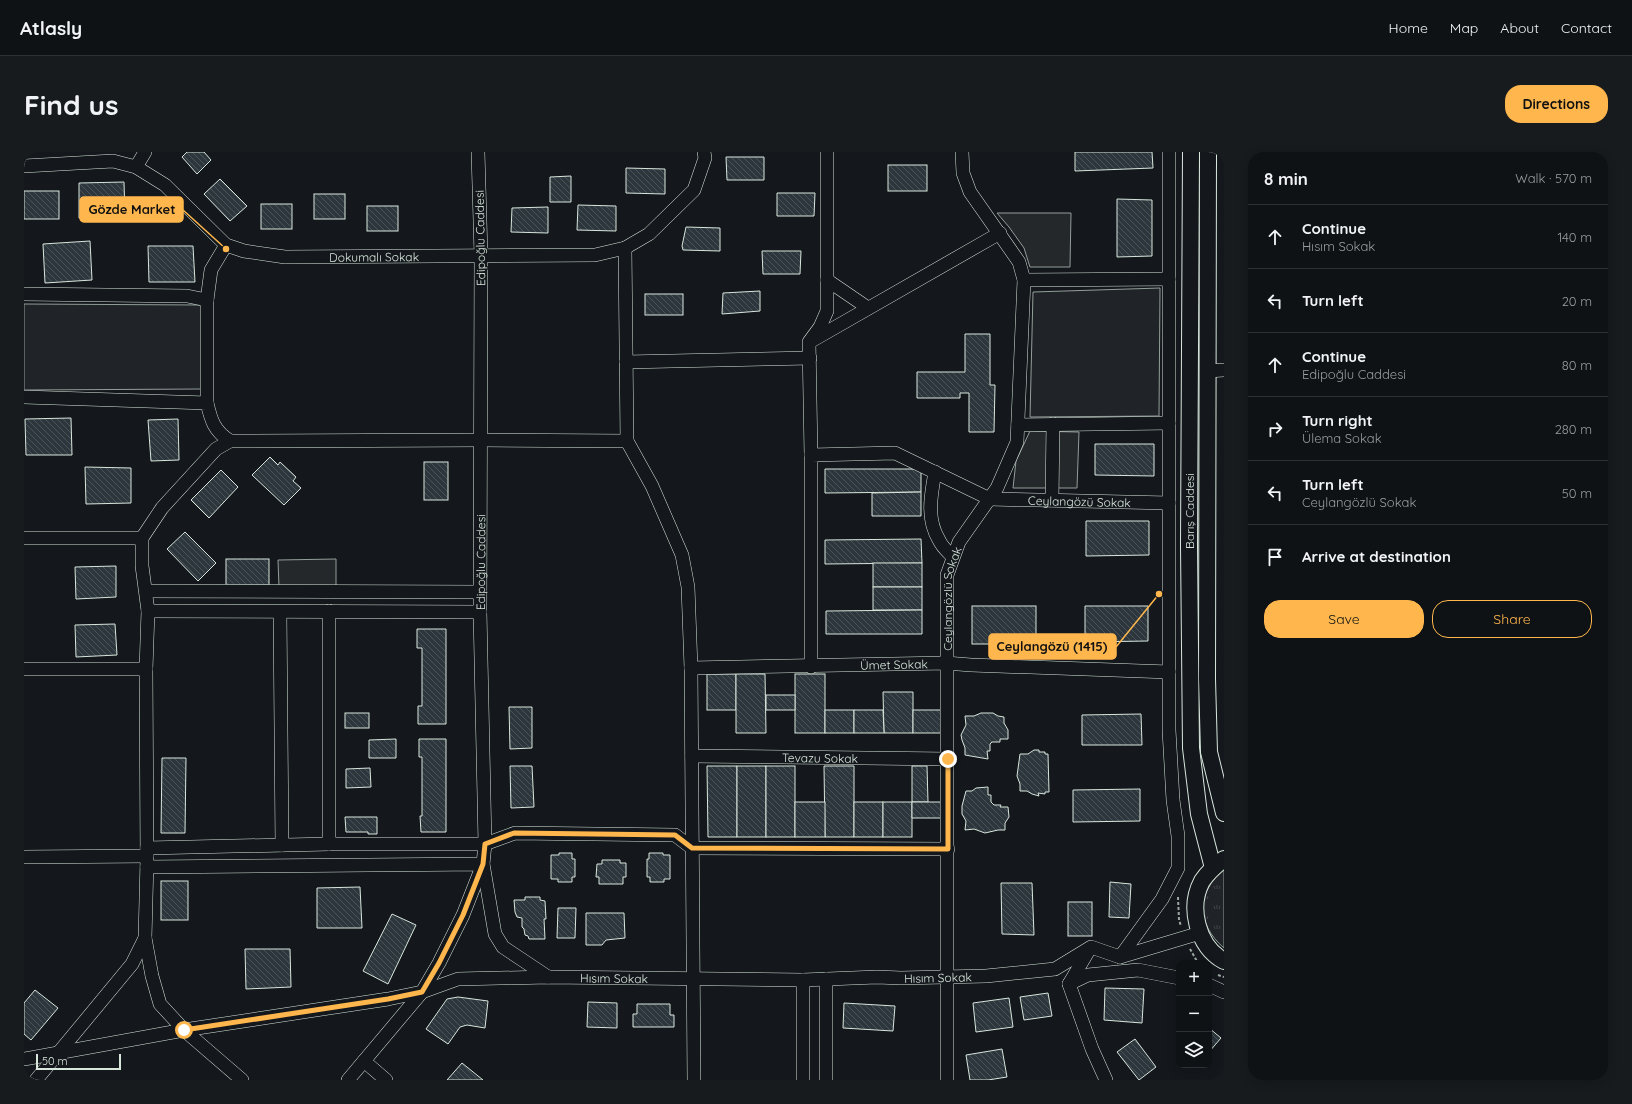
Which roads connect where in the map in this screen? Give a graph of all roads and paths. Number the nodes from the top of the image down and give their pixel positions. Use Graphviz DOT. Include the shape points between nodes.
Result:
graph roads {
  1 [pos="145,152"];
  2 [pos="478,152"];
  3 [pos="704,152"];
  4 [pos="827,152"];
  5 [pos="962,152"];
  6 [pos="1169,152"];
  7 [pos="1191,152"];
  8 [pos="1208,152"];
  9 [pos="24,166"];
  10 [pos="136,167"];
  11 [pos="1000,233"];
  12 [pos="226,245"];
  13 [pos="625,248"];
  14 [pos="481,254"];
  15 [pos="1170,279"];
  16 [pos="827,280"];
  17 [pos="1024,280"];
  18 [pos="24,294"];
  19 [pos="207,300"];
  20 [pos="868,308"];
  21 [pos="809,342"];
  22 [pos="810,358"];
  23 [pos="626,362"];
  24 [pos="1224,370"];
  25 [pos="1207,371"];
  26 [pos="24,397"];
  27 [pos="207,403"];
  28 [pos="1170,422"];
  29 [pos="1053,424"];
  30 [pos="1018,425"];
  31 [pos="481,440"];
  32 [pos="230,441"];
  33 [pos="627,441"];
  34 [pos="811,455"];
  35 [pos="935,472"];
  36 [pos="990,499"];
  37 [pos="1052,500"];
  38 [pos="1170,503"];
  39 [pos="24,538"];
  40 [pos="142,538"];
  41 [pos="953,557"];
  42 [pos="146,591"];
  43 [pos="480,592"];
  44 [pos="148,611"];
  45 [pos="329,611"];
  46 [pos="280,612"];
  47 [pos="480,612"];
  48 [pos="946,663"];
  49 [pos="811,667"];
  50 [pos="691,668"];
  51 [pos="24,669"];
  52 [pos="146,669"];
  53 [pos="1170,672"];
  54 [pos="692,756"];
  55 [pos="948,759"];
  56 [pos="1224,814"];
  57 [pos="329,844"];
  58 [pos="485,844"];
  59 [pos="282,845"];
  60 [pos="692,848"];
  61 [pos="948,849"];
  62 [pos="24,857"];
  63 [pos="147,857"];
  64 [pos="1218,863"];
  65 [pos="483,864"];
  66 [pos="1200,933"];
  67 [pos="145,938"];
  68 [pos="1091,947"];
  69 [pos="1120,957"];
  70 [pos="1224,961"];
  71 [pos="948,976"];
  72 [pos="548,977"];
  73 [pos="1176,977"];
  74 [pos="693,978"];
  75 [pos="826,979"];
  76 [pos="803,980"];
  77 [pos="1069,984"];
  78 [pos="1212,986"];
  79 [pos="422,992"];
  80 [pos="1224,992"];
  81 [pos="184,1030"];
  82 [pos="60,1051"];
  83 [pos="24,1059"];
  84 [pos="364,1061"];
  85 [pos="36,1080"];
  86 [pos="242,1080"];
  87 [pos="348,1080"];
  88 [pos="386,1080"];
  89 [pos="694,1080"];
  90 [pos="803,1080"];
  91 [pos="826,1080"];
  92 [pos="947,1080"];
  93 [pos="1106,1080"];
  1 -- 10 [label="street"];
  2 -- 14 [label="street, Edipoğlu Caddesi"];
  3 -- 13 [label="street, Dokumalı Sokak" via="694,190 649,234"];
  4 -- 16 [label="street"];
  5 -- 11 [label="street, Ceylangözlü Sokak" via="963,173 970,192"];
  6 -- 15 [label="street"];
  7 -- 64 [label="main road, Barış Caddesi" via="1191,748 1199,814"];
  8 -- 25 [label="main road, Barış Caddesi"];
  9 -- 10 [label="street, Dokumalı Sokak" via="113,161"];
  10 -- 12 [label="street, Dokumalı Sokak" via="165,185"];
  11 -- 17 [label="street, Ceylangözlü Sokak" via="1019,262"];
  11 -- 20 [label="street"];
  12 -- 14 [label="street, Dokumalı Sokak" via="244,251 285,257"];
  12 -- 19 [label="street" via="211,270"];
  13 -- 14 [label="street, Dokumalı Sokak" via="595,255"];
  13 -- 23 [label="street"];
  14 -- 31 [label="street, Edipoğlu Caddesi"];
  15 -- 17 [label="street"];
  15 -- 28 [label="street"];
  16 -- 20 [label="street"];
  16 -- 21 [label="street" via="827,311"];
  17 -- 30 [label="street, Ceylangözlü Sokak"];
  18 -- 19 [label="street" via="187,296"];
  19 -- 27 [label="street"];
  20 -- 21 [label="street"];
  21 -- 22 [label="street"];
  22 -- 23 [label="street"];
  22 -- 34 [label="street"];
  23 -- 33 [label="street"];
  24 -- 25 [label="street"];
  25 -- 56 [label="main road, Barış Caddesi" via="1209,752"];
  26 -- 27 [label="street"];
  27 -- 32 [label="street" via="210,420 221,436"];
  28 -- 29 [label="street"];
  28 -- 38 [label="street"];
  29 -- 30 [label="street"];
  29 -- 37 [label="street"];
  30 -- 36 [label="street, Ceylangözlü Sokak" via="1017,442"];
  31 -- 32 [label="street"];
  31 -- 33 [label="street"];
  31 -- 43 [label="street, Edipoğlu Caddesi"];
  32 -- 40 [label="street" via="216,449 162,508"];
  33 -- 50 [label="street" via="652,486 682,555 688,588"];
  34 -- 35 [label="street" via="895,453"];
  34 -- 49 [label="street"];
  35 -- 36 [label="street"];
  35 -- 41 [label="street" via="930,504 931,524 939,541"];
  36 -- 37 [label="street, Ceylangözü Sokak"];
  36 -- 41 [label="street, Ceylangözlü Sokak" via="959,542"];
  37 -- 38 [label="street, Ceylangözü Sokak"];
  38 -- 53 [label="street"];
  39 -- 40 [label="street"];
  40 -- 42 [label="street" via="142,566"];
  41 -- 48 [label="street, Ceylangözlü Sokak" via="947,575"];
  42 -- 43 [label="street"];
  42 -- 44 [label="street"];
  43 -- 47 [label="street, Edipoğlu Caddesi"];
  44 -- 46 [label="street"];
  44 -- 52 [label="street"];
  45 -- 46 [label="street"];
  45 -- 47 [label="street"];
  45 -- 57 [label="street"];
  46 -- 59 [label="street"];
  47 -- 58 [label="street, Edipoğlu Caddesi"];
  48 -- 49 [label="street, Ümet Sokak"];
  48 -- 53 [label="street, Ümet Sokak"];
  48 -- 55 [label="street, Ceylangözlü Sokak"];
  49 -- 50 [label="street, Ümet Sokak"];
  50 -- 54 [label="street"];
  51 -- 52 [label="street"];
  52 -- 63 [label="street"];
  53 -- 69 [label="street" via="1169,730 1178,836 1178,868 1162,899"];
  54 -- 55 [label="street, Tevazu Sokak"];
  54 -- 60 [label="street"];
  55 -- 61 [label="street, Ceylangözlü Sokak"];
  57 -- 58 [label="street"];
  57 -- 59 [label="street"];
  58 -- 60 [label="street" via="514,833 675,835"];
  58 -- 65 [label="street, Edipoğlu Caddesi"];
  59 -- 63 [label="street"];
  60 -- 61 [label="street"];
  60 -- 74 [label="street"];
  61 -- 71 [label="street, Ceylangözlü Sokak"];
  62 -- 63 [label="street"];
  63 -- 65 [label="street"];
  63 -- 67 [label="street"];
  64 -- 66 [label="main road" via="1202,882 1196,898 1195,916"];
  65 -- 72 [label="street" via="495,934 503,947"];
  65 -- 79 [label="street, Edipoğlu Caddesi" via="463,915"];
  66 -- 69 [label="street"];
  66 -- 70 [label="main road" via="1209,948"];
  67 -- 81 [label="street" via="160,1004"];
  67 -- 82 [label="street" via="132,964"];
  68 -- 69 [label="street"];
  68 -- 71 [label="street, Hısım Sokak" via="1055,969 986,976"];
  68 -- 77 [label="street"];
  71 -- 75 [label="street, Hısım Sokak"];
  71 -- 92 [label="street, Ceylangözlü Sokak"];
  72 -- 74 [label="street, Hısım Sokak"];
  72 -- 79 [label="street, Hısım Sokak" via="458,979"];
  73 -- 77 [label="street" via="1138,970 1088,975"];
  74 -- 76 [label="street, Hısım Sokak"];
  74 -- 89 [label="street"];
  75 -- 76 [label="street, Hısım Sokak"];
  75 -- 91 [label="street"];
  76 -- 90 [label="street"];
  77 -- 93 [label="street"];
  78 -- 80 [label="street"];
  79 -- 81 [label="street, Hısım Sokak"];
  79 -- 84 [label="street, Edipoğlu Caddesi"];
  81 -- 82 [label="street, Hısım Sokak"];
  81 -- 86 [label="street"];
  82 -- 83 [label="street, Hısım Sokak"];
  82 -- 85 [label="street"];
  84 -- 87 [label="street, Edipoğlu Caddesi"];
  84 -- 88 [label="street"];
}
